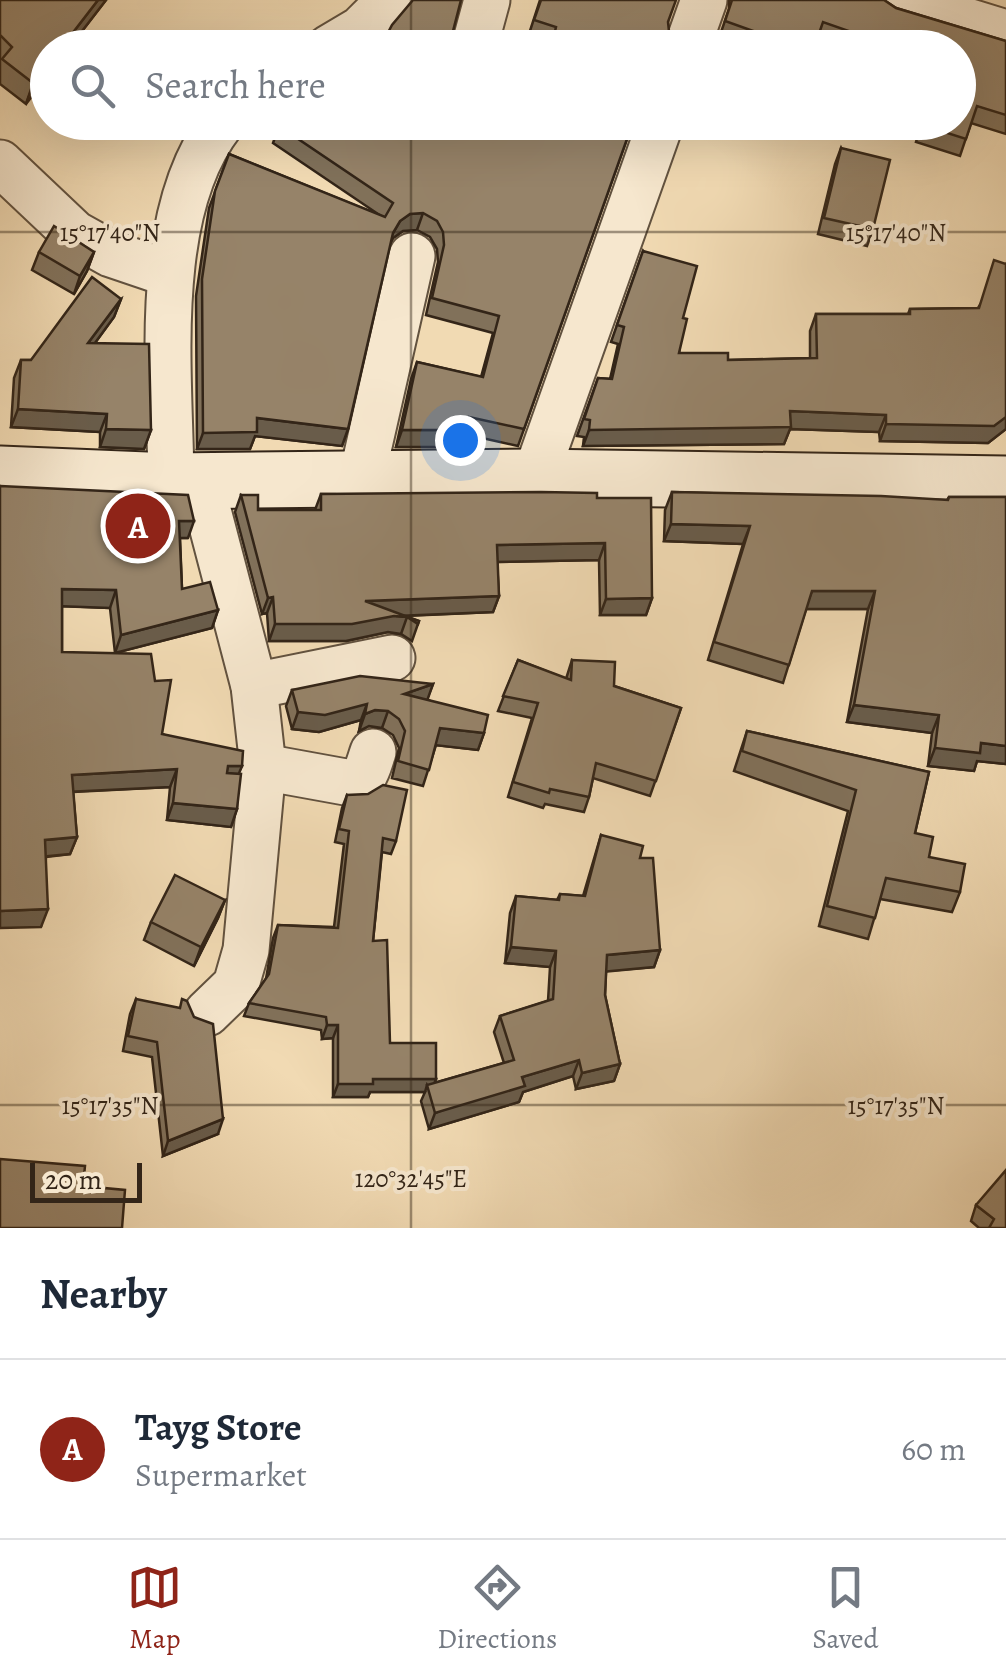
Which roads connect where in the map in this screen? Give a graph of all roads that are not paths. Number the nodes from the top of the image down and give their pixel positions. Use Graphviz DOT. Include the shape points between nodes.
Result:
graph roads {
  1 [pos="390,0"];
  2 [pos="487,0"];
  3 [pos="704,0"];
  4 [pos="898,0"];
  5 [pos="361,30"];
  6 [pos="479,30"];
  7 [pos="693,30"];
  8 [pos="1006,34"];
  9 [pos="212,140"];
  10 [pos="654,140"];
  11 [pos="0,163"];
  12 [pos="412,256"];
  13 [pos="170,274"];
  14 [pos="0,474"];
  15 [pos="535,477"];
  16 [pos="186,480"];
  17 [pos="361,481"];
  18 [pos="1004,481"];
  19 [pos="392,658"];
  20 [pos="254,686"];
  21 [pos="372,752"];
  22 [pos="263,767"];
  23 [pos="207,1014"];
  1 -- 5 [label="street"];
  2 -- 6 [label="street"];
  3 -- 7 [label="street"];
  4 -- 8 [label="street"];
  9 -- 13 [label="street" via="187,187"];
  10 -- 15 [label="street"];
  11 -- 13 [label="street" via="75,234"];
  12 -- 17 [label="street"];
  13 -- 16 [label="street"];
  14 -- 16 [label="street"];
  15 -- 17 [label="street"];
  15 -- 18 [label="street"];
  16 -- 17 [label="street"];
  16 -- 20 [label="street"];
  19 -- 20 [label="street"];
  20 -- 22 [label="street"];
  21 -- 22 [label="street" via="358,782"];
  22 -- 23 [label="street" via="246,950 236,985"];
}
